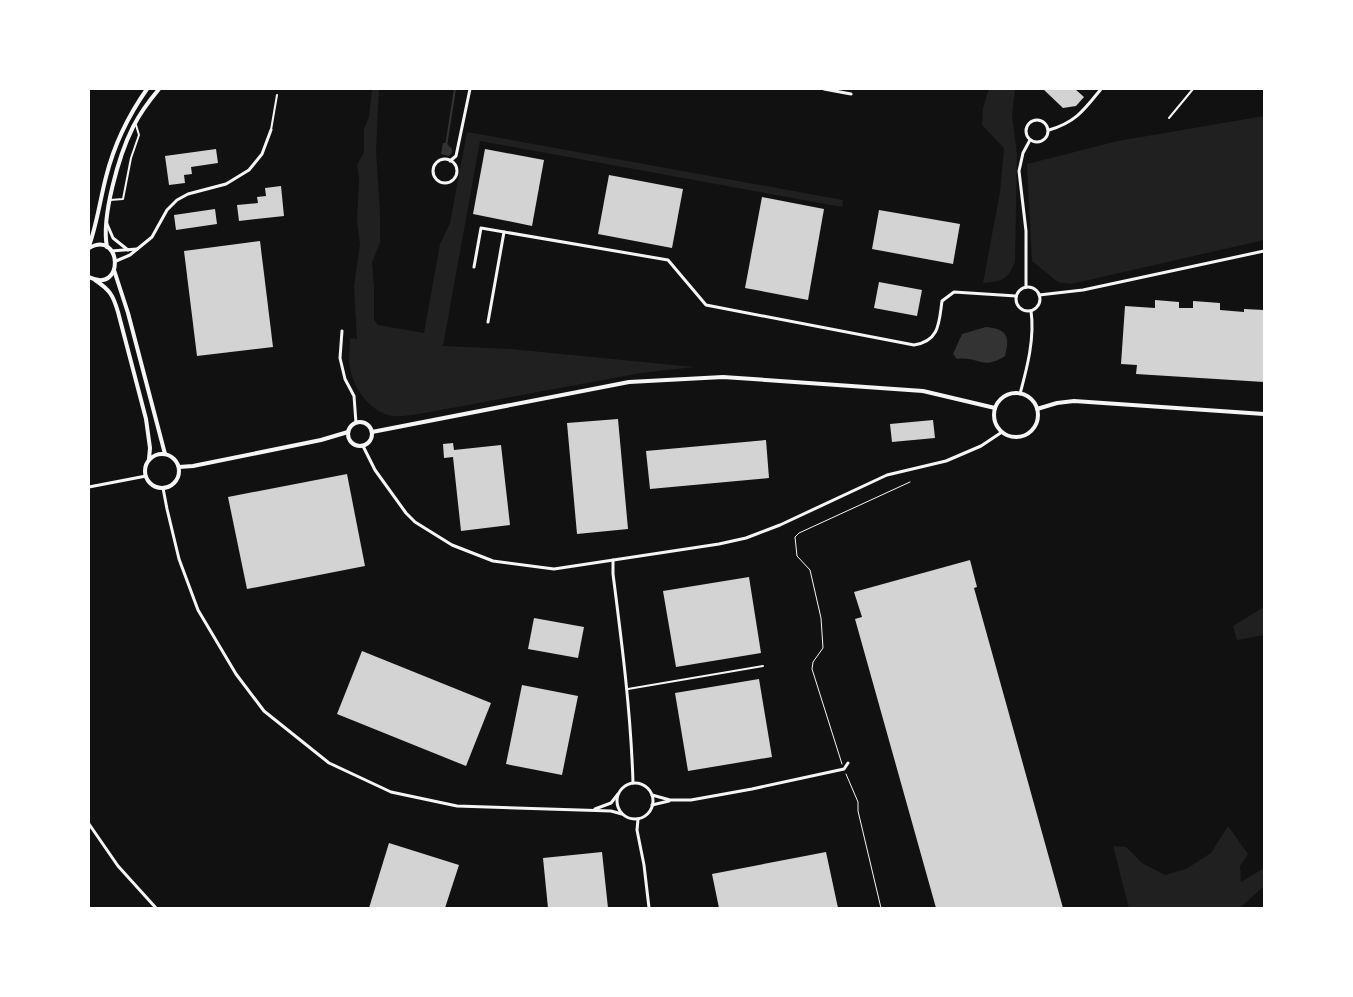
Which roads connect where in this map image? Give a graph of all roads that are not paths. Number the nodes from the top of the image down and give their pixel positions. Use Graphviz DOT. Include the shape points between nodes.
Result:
graph roads {
  1 [pos="147,89"];
  2 [pos="159,89"];
  3 [pos="470,89"];
  4 [pos="824,89"];
  5 [pos="1101,89"];
  6 [pos="1193,89"];
  7 [pos="852,94"];
  8 [pos="278,95"];
  9 [pos="1169,118"];
  10 [pos="135,123"];
  11 [pos="271,130"];
  12 [pos="1048,130"];
  13 [pos="1030,140"];
  14 [pos="450,161"];
  15 [pos="110,200"];
  16 [pos="106,222"];
  17 [pos="504,232"];
  18 [pos="89,247"];
  19 [pos="107,247"];
  20 [pos="138,249"];
  21 [pos="128,250"];
  22 [pos="111,251"];
  23 [pos="1264,251"];
  24 [pos="116,262"];
  25 [pos="474,267"];
  26 [pos="114,270"];
  27 [pos="89,277"];
  28 [pos="95,280"];
  29 [pos="1026,287"];
  30 [pos="1039,295"];
  31 [pos="1016,296"];
  32 [pos="1031,311"];
  33 [pos="488,322"];
  34 [pos="342,332"];
  35 [pos="1020,394"];
  36 [pos="995,408"];
  37 [pos="1037,408"];
  38 [pos="1264,414"];
  39 [pos="356,423"];
  40 [pos="348,432"];
  41 [pos="372,432"];
  42 [pos="1002,432"];
  43 [pos="363,446"];
  44 [pos="165,454"];
  45 [pos="150,459"];
  46 [pos="179,467"];
  47 [pos="146,476"];
  48 [pos="89,487"];
  49 [pos="163,488"];
  50 [pos="614,560"];
  51 [pos="763,666"];
  52 [pos="626,689"];
  53 [pos="848,763"];
  54 [pos="633,784"];
  55 [pos="619,793"];
  56 [pos="652,795"];
  57 [pos="670,800"];
  58 [pos="652,806"];
  59 [pos="592,810"];
  60 [pos="622,814"];
  61 [pos="638,819"];
  62 [pos="89,824"];
  63 [pos="156,908"];
  64 [pos="649,908"];
  1 -- 18 [label="street" via="115,148"];
  2 -- 10 [label="street"];
  3 -- 14 [label="street" via="456,156"];
  4 -- 7 [label="street"];
  5 -- 12 [label="street" via="1080,116"];
  6 -- 9 [label="lane"];
  8 -- 11 [label="lane"];
  10 -- 15 [label="street"];
  10 -- 15 [label="lane" via="139,135 123,199"];
  11 -- 20 [label="street" via="262,154 249,170 226,184 177,200 167,210 152,237"];
  12 -- 13 [label="street" via="1042,141"];
  12 -- 13 [label="street" via="1043,122 1032,122 1026,130"];
  13 -- 29 [label="street" via="1022,152 1019,171 1026,231"];
  14 -- 14 [label="street" via="456,167 455,176 449,182 440,182 434,176 434,168 440,160"];
  15 -- 16 [label="street"];
  16 -- 19 [label="street"];
  16 -- 21 [label="street" via="113,238"];
  17 -- 25 [label="street" via="481,228"];
  17 -- 31 [label="street" via="668,260 706,305 914,345 931,339 937,329 942,301 954,292"];
  17 -- 33 [label="street"];
  18 -- 19 [label="street"];
  19 -- 22 [label="street"];
  20 -- 21 [label="street"];
  20 -- 24 [label="street"];
  21 -- 22 [label="street"];
  22 -- 24 [label="street"];
  23 -- 30 [label="street" via="1083,290"];
  24 -- 26 [label="street"];
  26 -- 28 [label="street" via="106,278"];
  26 -- 44 [label="street"];
  27 -- 28 [label="street"];
  28 -- 45 [label="street" via="113,296 118,312 146,419"];
  29 -- 30 [label="street"];
  29 -- 31 [label="street"];
  30 -- 32 [label="street" via="1037,306"];
  31 -- 32 [label="street" via="1018,306"];
  32 -- 35 [label="street" via="1031,343"];
  34 -- 39 [label="street" via="340,358 345,380 354,396"];
  35 -- 36 [label="street" via="1008,395"];
  35 -- 37 [label="street"];
  36 -- 41 [label="street" via="923,390 723,377 628,382"];
  36 -- 42 [label="street" via="995,421"];
  37 -- 38 [label="street" via="1074,401"];
  37 -- 42 [label="street" via="1038,416 1032,430 1014,437"];
  39 -- 40 [label="street"];
  39 -- 41 [label="street" via="368,425"];
  40 -- 43 [label="street" via="351,442"];
  40 -- 46 [label="street"];
  41 -- 43 [label="street" via="369,442"];
  42 -- 50 [label="street" via="981,446 946,461 887,475 811,512 748,537"];
  43 -- 50 [label="street" via="375,470 406,513 452,546 493,561 554,569"];
  44 -- 45 [label="street"];
  44 -- 46 [label="street" via="174,458"];
  45 -- 47 [label="street" via="146,464"];
  46 -- 49 [label="street" via="174,483"];
  47 -- 48 [label="street"];
  47 -- 49 [label="street" via="152,485"];
  49 -- 59 [label="street" via="178,556 198,610 236,674 264,711 329,763 390,792 457,806"];
  50 -- 52 [label="street"];
  51 -- 52 [label="lane"];
  52 -- 54 [label="street" via="632,732"];
  53 -- 57 [label="street" via="844,769 719,796"];
  54 -- 55 [label="street"];
  54 -- 56 [label="street" via="646,787"];
  55 -- 59 [label="street" via="610,803"];
  55 -- 60 [label="street" via="617,804"];
  56 -- 57 [label="street"];
  56 -- 58 [label="street"];
  57 -- 58 [label="street"];
  58 -- 61 [label="street"];
  59 -- 60 [label="street"];
  60 -- 61 [label="street"];
  61 -- 64 [label="street"];
  62 -- 63 [label="street" via="118,866"];
}
